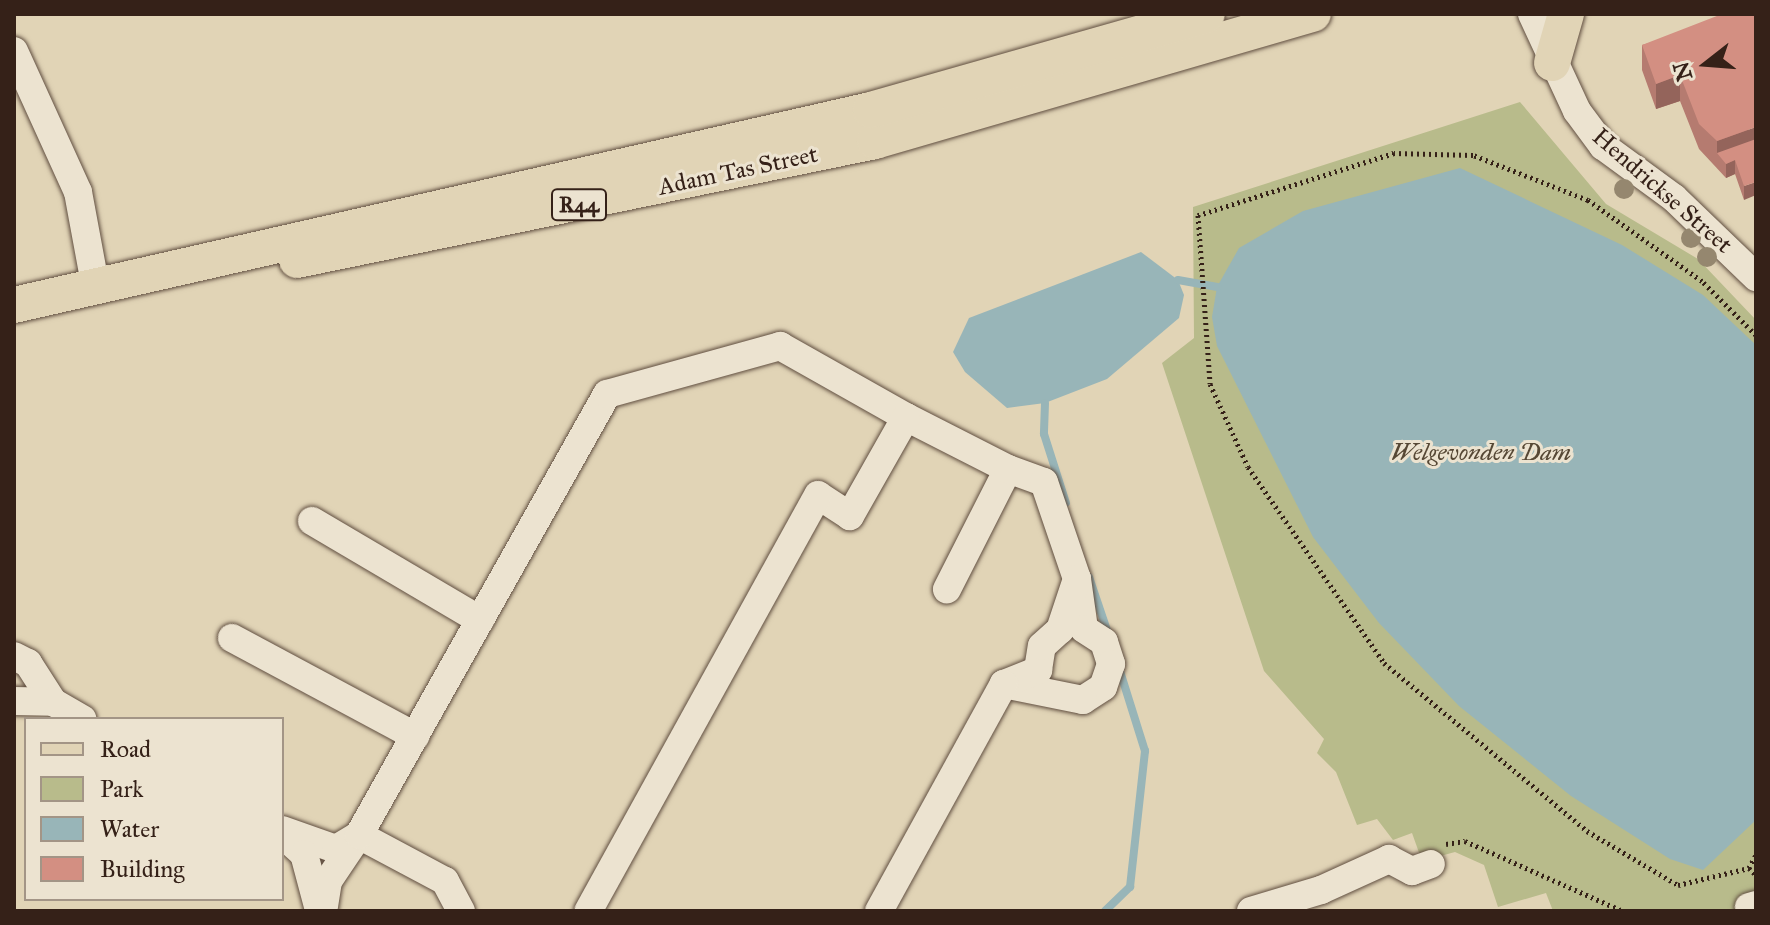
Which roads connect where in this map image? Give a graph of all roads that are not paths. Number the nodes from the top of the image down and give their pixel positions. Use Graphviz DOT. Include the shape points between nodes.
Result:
graph roads {
  1 [pos="1207,14"];
  2 [pos="1313,14"];
  3 [pos="1532,14"];
  4 [pos="1566,14"];
  5 [pos="14,51"];
  6 [pos="1552,63"];
  7 [pos="1756,277"];
  8 [pos="152,278"];
  9 [pos="96,289"];
  10 [pos="14,305"];
  11 [pos="906,417"];
  12 [pos="1008,469"];
  13 [pos="312,521"];
  14 [pos="1077,579"];
  15 [pos="947,589"];
  16 [pos="480,620"];
  17 [pos="232,638"];
  18 [pos="14,656"];
  19 [pos="1004,684"];
  20 [pos="14,701"];
  21 [pos="53,702"];
  22 [pos="79,717"];
  23 [pos="415,736"];
  24 [pos="284,833"];
  25 [pos="284,834"];
  26 [pos="359,835"];
  27 [pos="1431,864"];
  28 [pos="321,911"];
  29 [pos="461,911"];
  30 [pos="588,911"];
  31 [pos="879,911"];
  32 [pos="1251,911"];
  1 -- 8 [label="main road, Adam Tas Street / R44" via="978,83"];
  2 -- 8 [label="main road, Adam Tas Street / R44" via="875,141 338,255"];
  3 -- 6 [label="street, Hendrickse Street"];
  4 -- 6 [label="main road"];
  5 -- 9 [label="street" via="78,192"];
  6 -- 7 [label="street, Hendrickse Street" via="1603,146 1674,198"];
  8 -- 9 [label="main road, Adam Tas Street / R44"];
  9 -- 10 [label="main road, Adam Tas Street / R44"];
  11 -- 12 [label="street"];
  11 -- 16 [label="street" via="780,346 607,394"];
  11 -- 30 [label="street" via="850,516 818,495"];
  12 -- 14 [label="street" via="1044,482"];
  12 -- 15 [label="street"];
  13 -- 16 [label="street"];
  14 -- 19 [label="street" via="1060,630 1042,646 1038,670"];
  14 -- 19 [label="street" via="1084,629 1109,653 1103,687 1072,701"];
  16 -- 23 [label="street"];
  17 -- 23 [label="street"];
  18 -- 21 [label="street" via="28,663"];
  19 -- 31 [label="street"];
  20 -- 21 [label="street"];
  21 -- 22 [label="street"];
  23 -- 26 [label="street"];
  24 -- 26 [label="street" via="336,849"];
  25 -- 28 [label="street" via="304,854"];
  26 -- 28 [label="street" via="328,881"];
  26 -- 29 [label="street" via="445,881"];
  27 -- 32 [label="street" via="1412,871 1389,859"];
}
